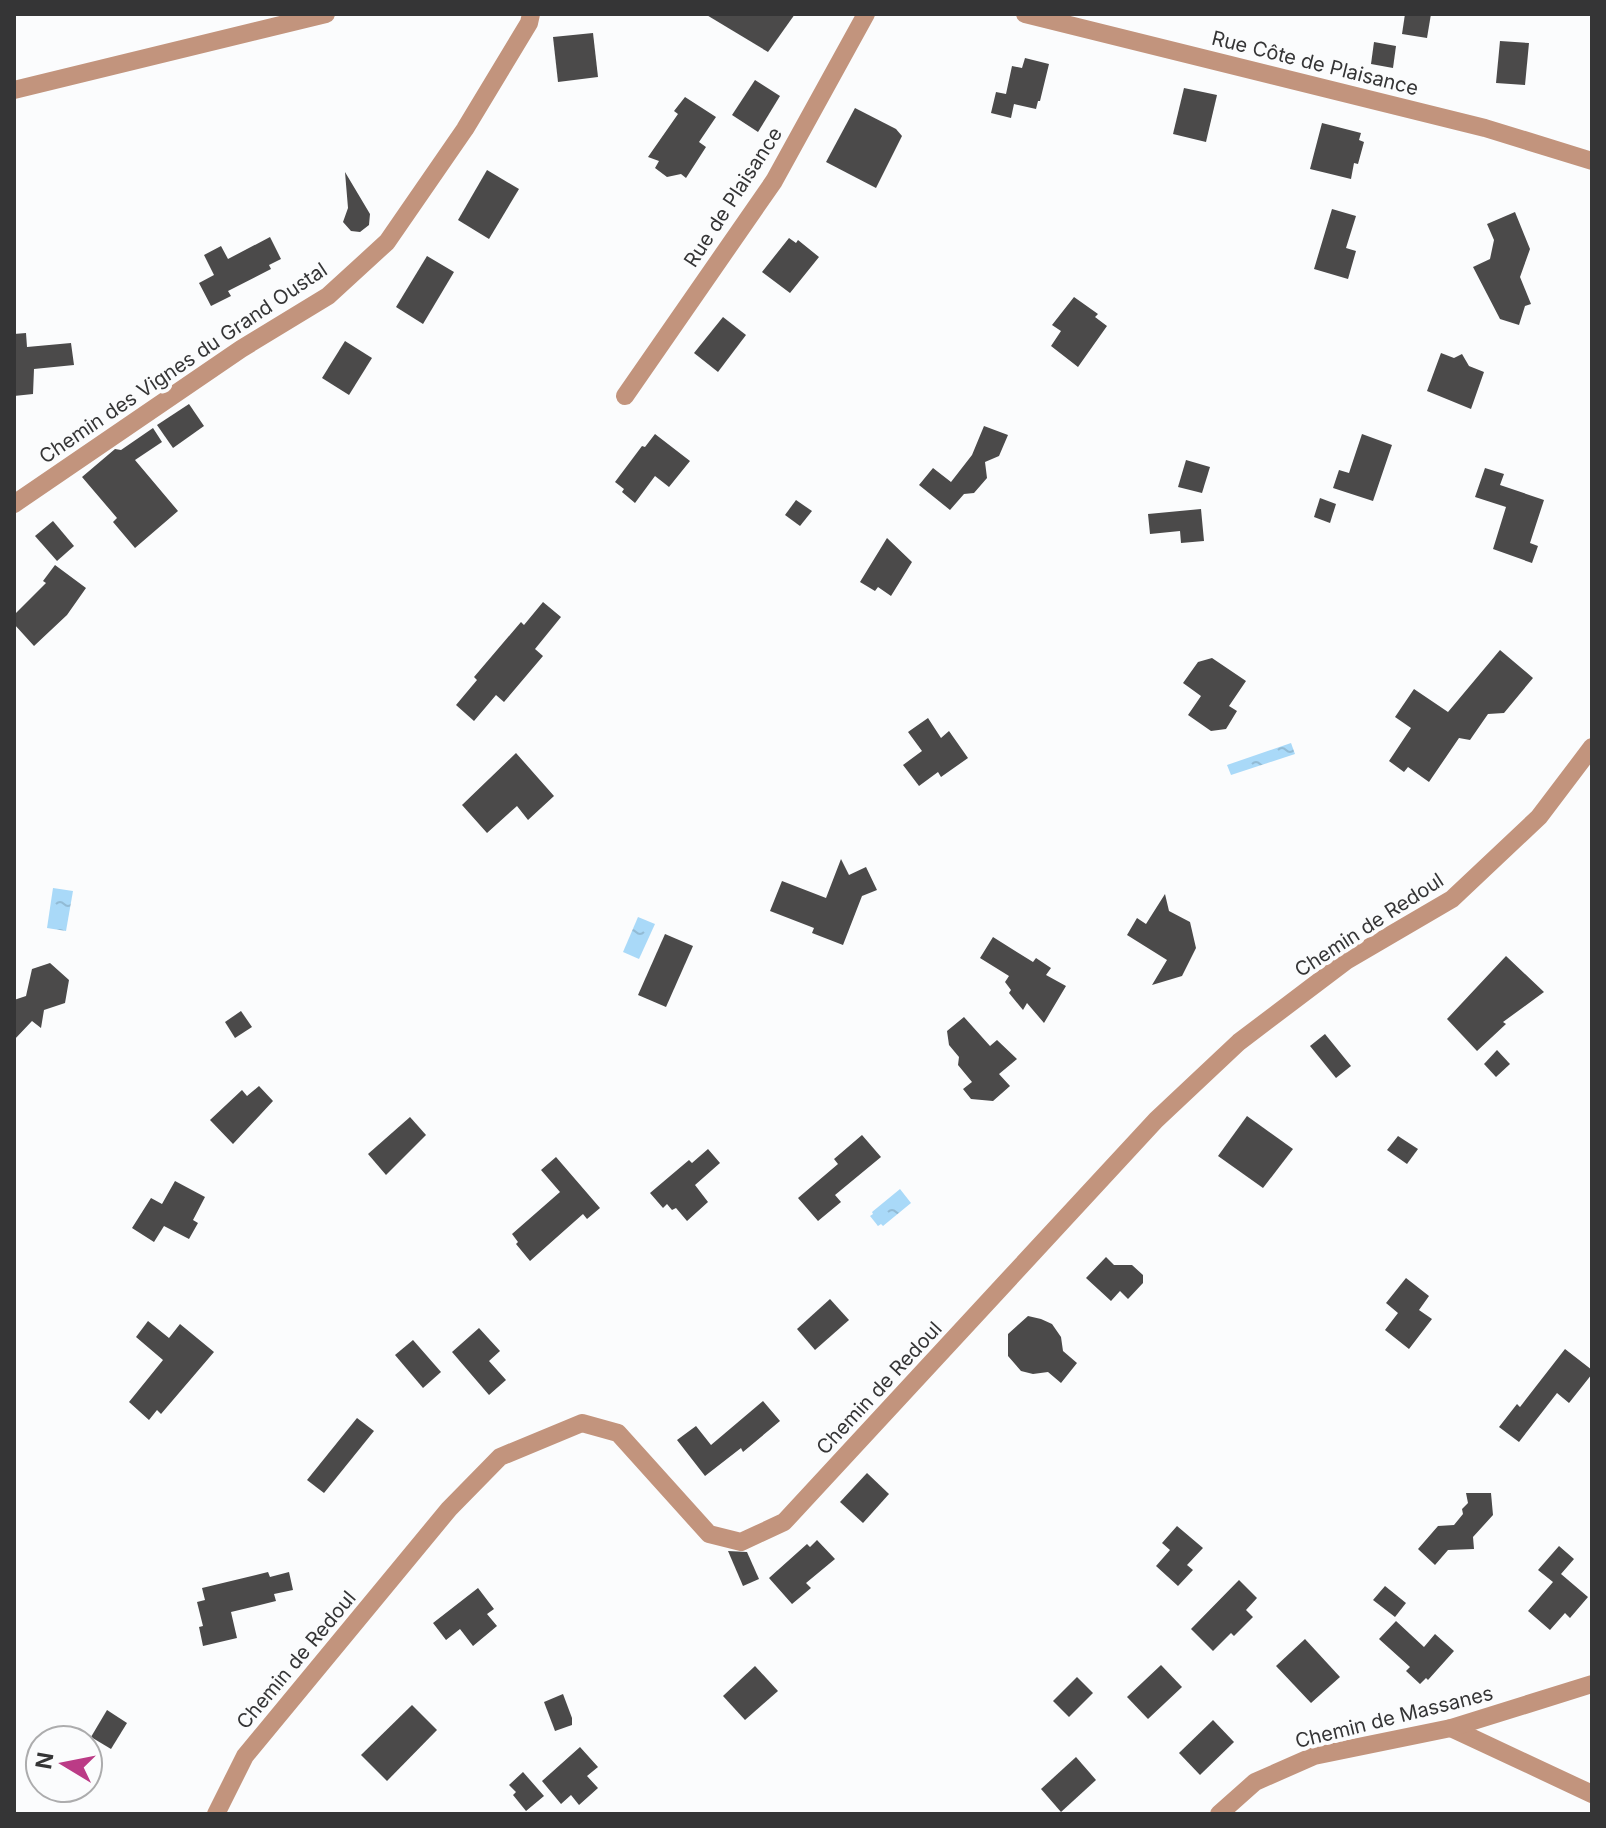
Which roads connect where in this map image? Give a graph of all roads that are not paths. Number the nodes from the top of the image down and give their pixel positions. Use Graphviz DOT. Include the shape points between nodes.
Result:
graph roads {
  1 [pos="326,14"];
  2 [pos="531,14"];
  3 [pos="866,14"];
  4 [pos="1025,14"];
  5 [pos="14,90"];
  6 [pos="1592,161"];
  7 [pos="625,396"];
  8 [pos="14,504"];
  9 [pos="1592,747"];
  10 [pos="1592,1684"];
  11 [pos="1451,1728"];
  12 [pos="1592,1794"];
  13 [pos="216,1814"];
  14 [pos="1219,1814"];
  1 -- 5 [label="street"];
  2 -- 8 [label="street, Chemin des Vignes du Grand Oustal" via="465,129 387,242 328,296"];
  3 -- 7 [label="street, Rue de Plaisance" via="774,181"];
  4 -- 6 [label="street, Rue Côte de Plaisance" via="1485,128"];
  9 -- 13 [label="street, Chemin de Redoul" via="1539,817 1452,899 1346,961 1239,1042 1156,1120 784,1522 741,1542 709,1534 618,1433 582,1423 500,1457 449,1509 245,1756"];
  10 -- 11 [label="street, Chemin de Massanes"];
  11 -- 12 [label="street"];
  11 -- 14 [label="street, Chemin de Massanes" via="1314,1756 1255,1782"];
}
